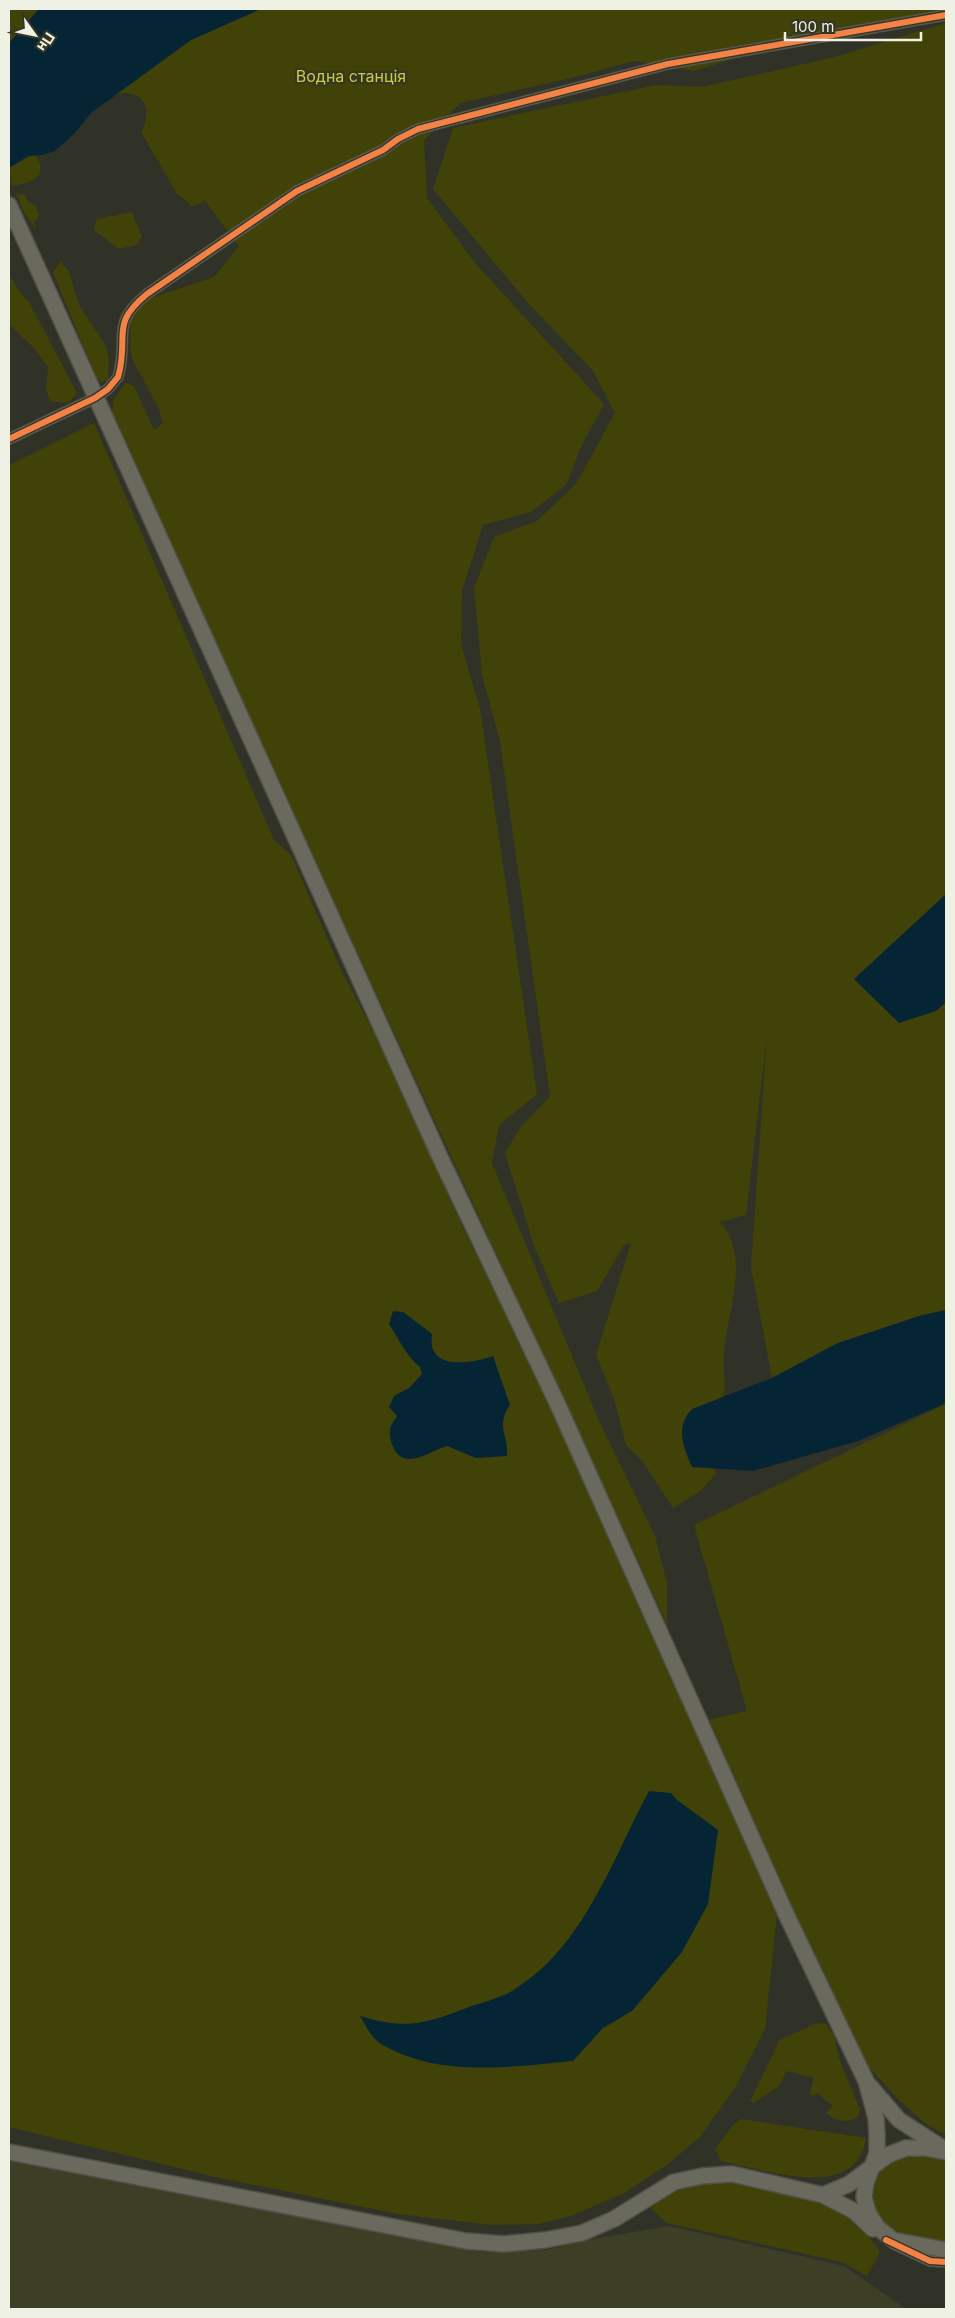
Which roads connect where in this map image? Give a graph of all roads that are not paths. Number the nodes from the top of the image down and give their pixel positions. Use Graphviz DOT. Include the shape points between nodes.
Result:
graph roads {
  1 [pos="946,15"];
  2 [pos="9,205"];
  3 [pos="95,398"];
  4 [pos="9,438"];
  5 [pos="866,2081"];
  6 [pos="946,2151"];
  7 [pos="9,2152"];
  8 [pos="870,2170"];
  9 [pos="823,2195"];
  10 [pos="890,2240"];
  11 [pos="946,2250"];
  12 [pos="946,2262"];
  1 -- 3 [label="street" via="668,64 418,129 297,192 132,306 124,319 118,376"];
  2 -- 3 [label="main road"];
  3 -- 4 [label="street"];
  3 -- 5 [label="main road" via="440,1157 558,1405 786,1914"];
  5 -- 6 [label="main road" via="900,2120"];
  5 -- 8 [label="main road" via="876,2118 877,2153"];
  6 -- 8 [label="main road" via="906,2148 888,2155"];
  7 -- 9 [label="main road" via="413,2232 504,2244 582,2233 614,2219 674,2182 702,2176 732,2174"];
  8 -- 9 [label="main road"];
  8 -- 10 [label="main road" via="864,2197 868,2212"];
  9 -- 10 [label="main road" via="854,2211"];
  10 -- 11 [label="main road"];
  10 -- 12 [label="street" via="930,2261"];
}
